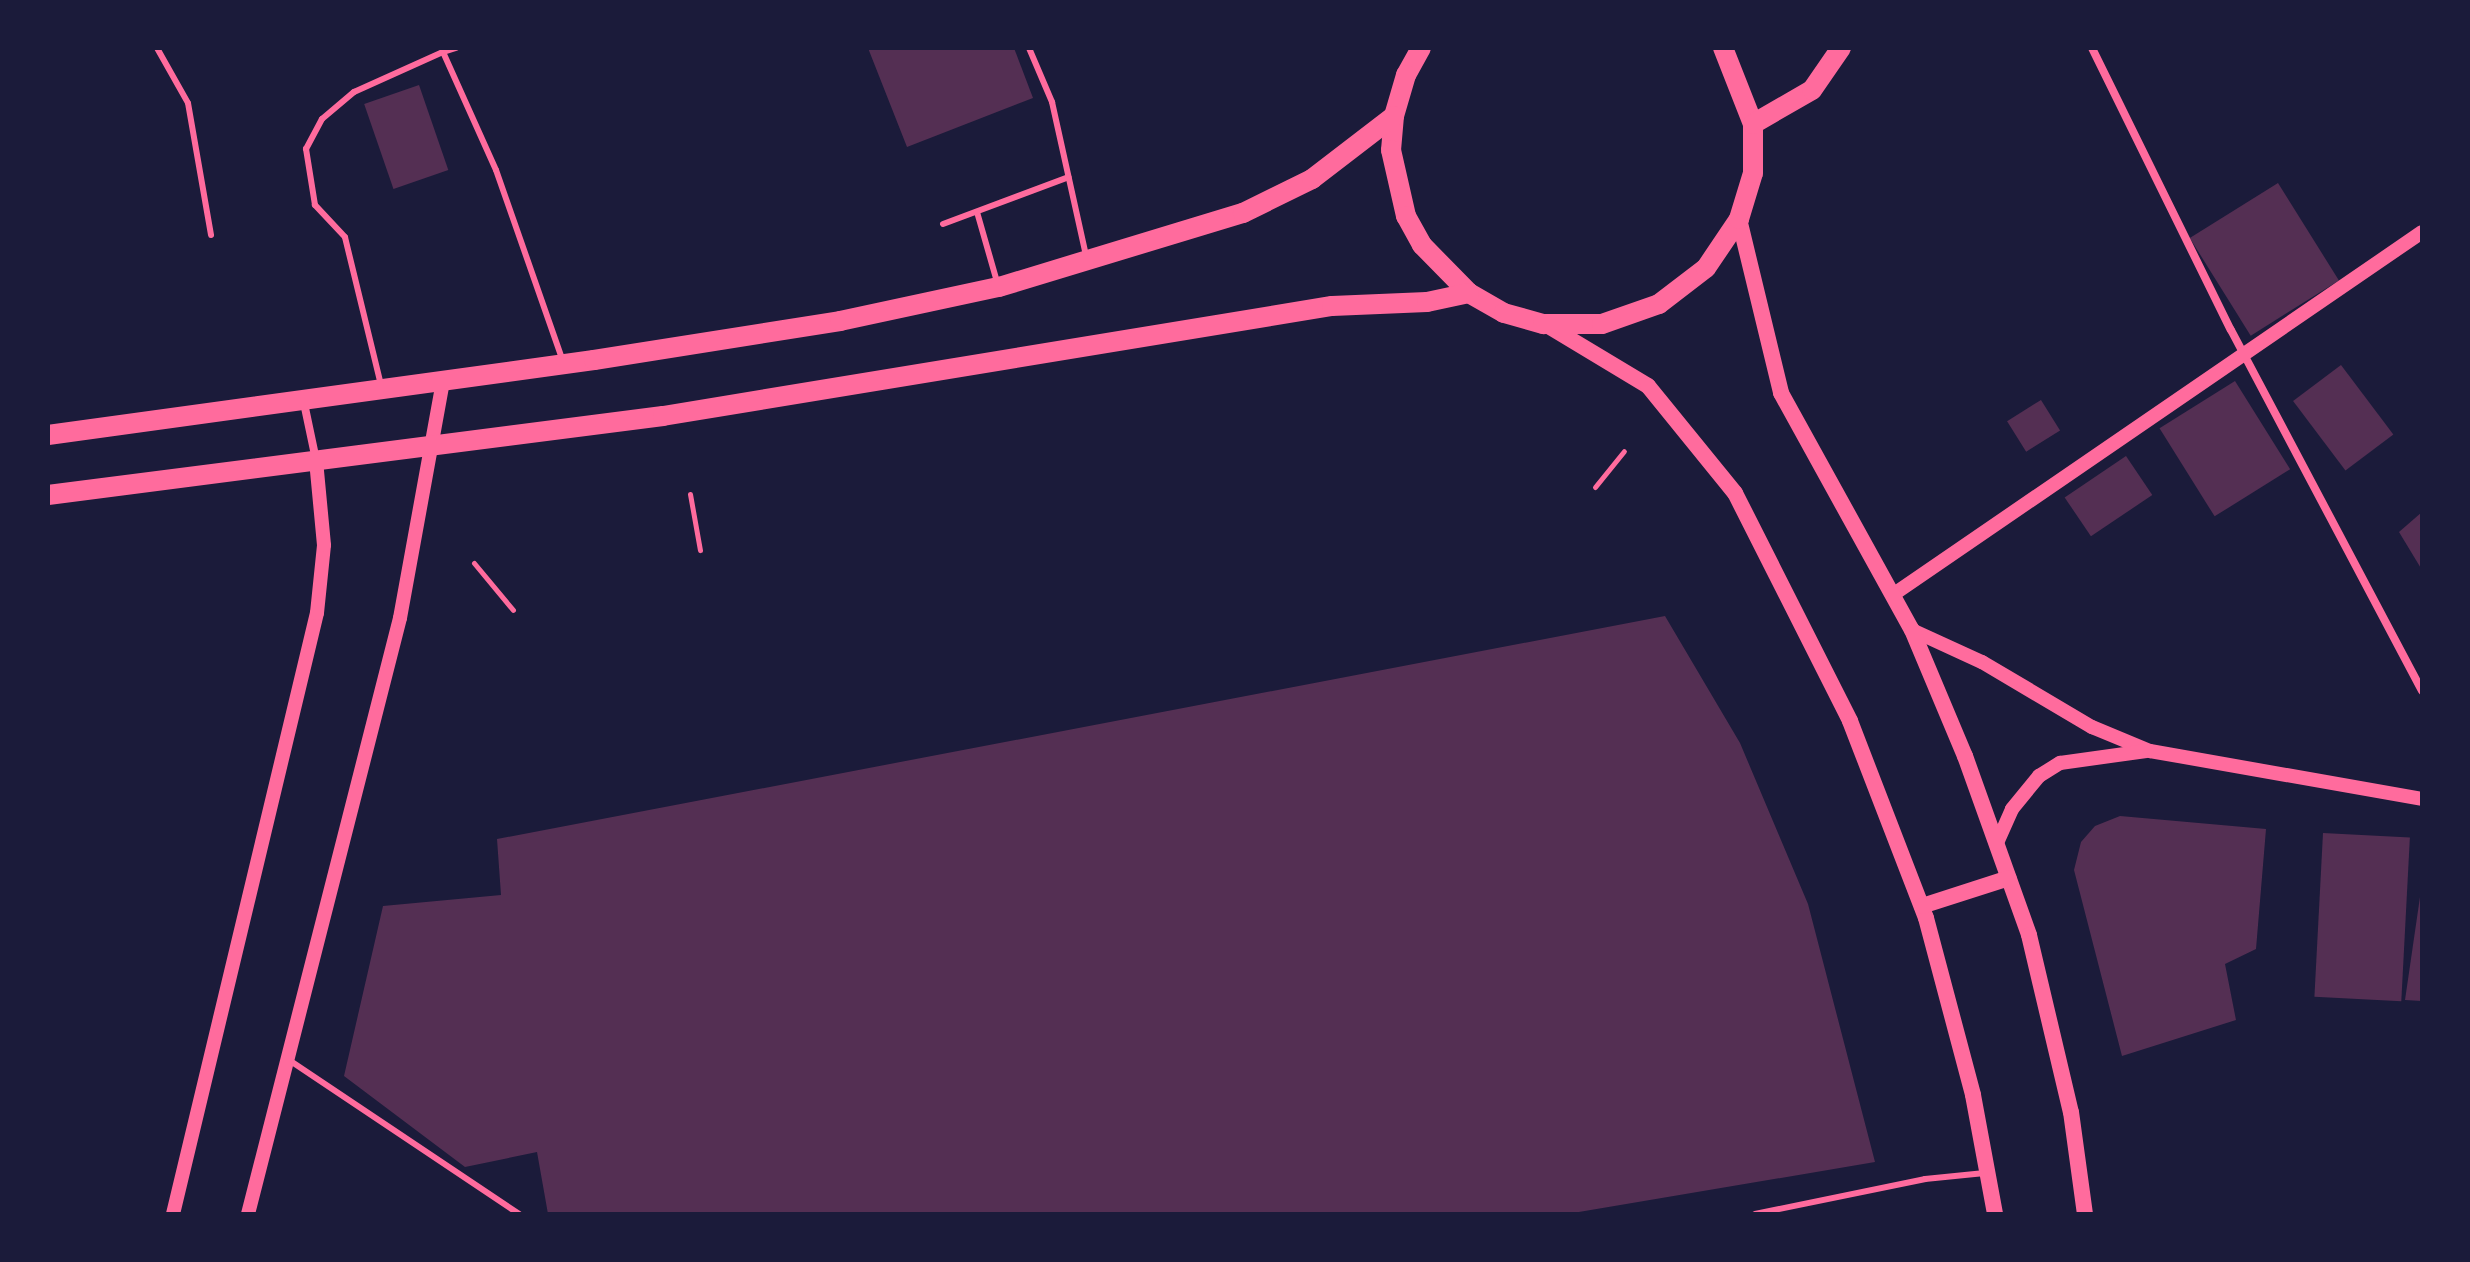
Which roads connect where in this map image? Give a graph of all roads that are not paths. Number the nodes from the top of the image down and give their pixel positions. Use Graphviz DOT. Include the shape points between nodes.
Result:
graph roads {
  1 [pos="157,48"];
  2 [pos="456,48"];
  3 [pos="1029,48"];
  4 [pos="1421,48"];
  5 [pos="1723,48"];
  6 [pos="1841,48"];
  7 [pos="2092,48"];
  8 [pos="443,52"];
  9 [pos="1394,116"];
  10 [pos="1753,124"];
  11 [pos="1069,177"];
  12 [pos="977,212"];
  13 [pos="1739,219"];
  14 [pos="943,224"];
  15 [pos="2422,232"];
  16 [pos="211,235"];
  17 [pos="1088,262"];
  18 [pos="999,287"];
  19 [pos="1469,293"];
  20 [pos="1543,324"];
  21 [pos="2244,350"];
  22 [pos="564,364"];
  23 [pos="443,382"];
  24 [pos="383,391"];
  25 [pos="304,403"];
  26 [pos="48,435"];
  27 [pos="431,446"];
  28 [pos="316,460"];
  29 [pos="48,495"];
  30 [pos="1894,594"];
  31 [pos="1912,630"];
  32 [pos="2422,690"];
  33 [pos="2150,751"];
  34 [pos="2422,799"];
  35 [pos="1997,843"];
  36 [pos="2009,878"];
  37 [pos="1922,906"];
  38 [pos="286,1058"];
  39 [pos="1989,1172"];
  40 [pos="173,1214"];
  41 [pos="248,1214"];
  42 [pos="519,1214"];
  43 [pos="1755,1214"];
  44 [pos="1995,1214"];
  45 [pos="2085,1214"];
  1 -- 16 [label="lane" via="188,103"];
  2 -- 8 [label="lane"];
  3 -- 11 [label="lane" via="1052,102"];
  4 -- 9 [label="main road"];
  5 -- 10 [label="main road"];
  6 -- 10 [label="main road" via="1812,90"];
  7 -- 21 [label="street"];
  8 -- 22 [label="lane" via="496,170"];
  8 -- 24 [label="lane" via="354,92 322,119 306,149 315,205 345,237"];
  9 -- 17 [label="main road" via="1312,179 1243,213"];
  9 -- 19 [label="main road" via="1391,150 1406,216 1422,245"];
  10 -- 13 [label="main road" via="1753,173"];
  11 -- 12 [label="lane"];
  11 -- 17 [label="lane"];
  12 -- 14 [label="lane"];
  12 -- 18 [label="lane"];
  13 -- 20 [label="main road" via="1706,268 1659,304 1602,324"];
  13 -- 30 [label="main road" via="1781,393"];
  15 -- 21 [label="street"];
  17 -- 18 [label="main road"];
  18 -- 22 [label="main road" via="840,321"];
  19 -- 20 [label="main road" via="1504,313"];
  19 -- 27 [label="main road" via="1427,302 1319,308 663,416"];
  20 -- 37 [label="main road" via="1648,386 1735,493 1850,721"];
  21 -- 30 [label="street"];
  21 -- 32 [label="street"];
  22 -- 23 [label="main road"];
  23 -- 24 [label="main road"];
  23 -- 27 [label="street"];
  24 -- 25 [label="main road"];
  25 -- 26 [label="main road"];
  25 -- 28 [label="street"];
  27 -- 28 [label="main road"];
  27 -- 38 [label="street" via="400,618"];
  28 -- 29 [label="main road"];
  28 -- 40 [label="street" via="324,545 317,613"];
  30 -- 31 [label="main road"];
  31 -- 33 [label="street" via="1982,662 2092,727"];
  31 -- 35 [label="main road"];
  33 -- 34 [label="street"];
  33 -- 35 [label="street" via="2060,763 2039,776 2012,809"];
  35 -- 36 [label="main road"];
  36 -- 37 [label="main road"];
  36 -- 45 [label="main road" via="2054,1034"];
  37 -- 39 [label="main road" via="1953,1010"];
  38 -- 41 [label="street"];
  38 -- 42 [label="lane"];
  39 -- 43 [label="lane" via="1925,1179"];
  39 -- 44 [label="main road"];
}
